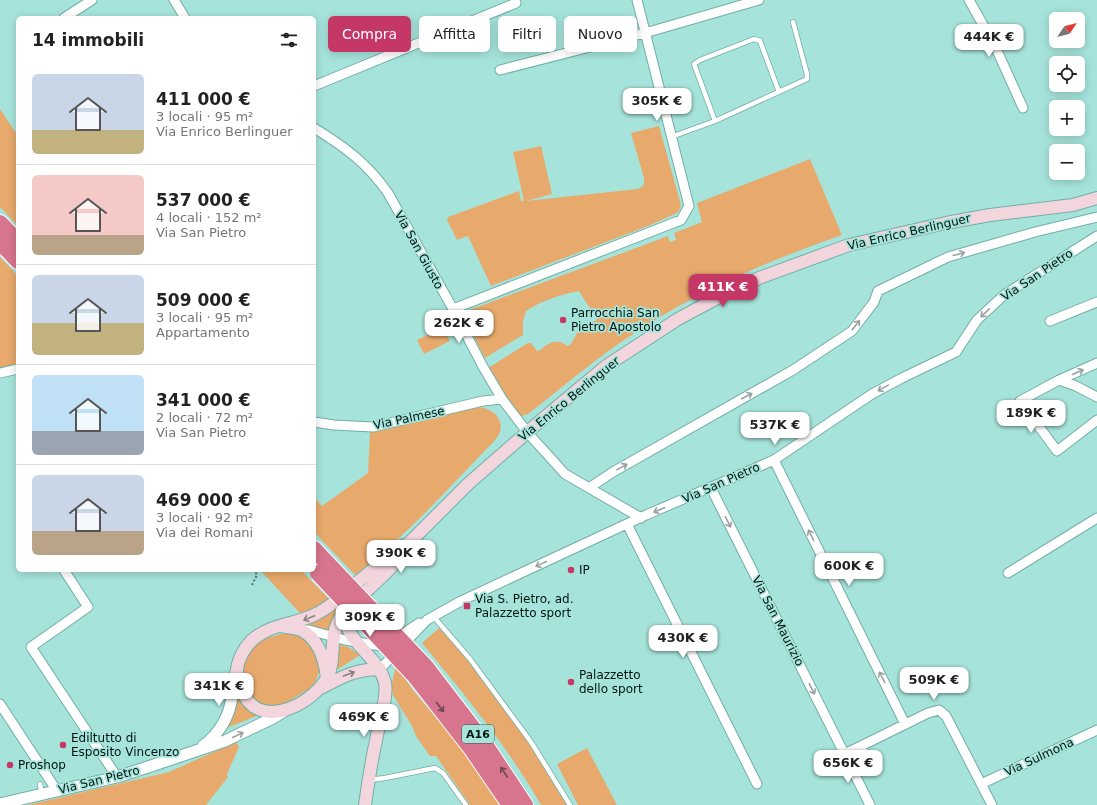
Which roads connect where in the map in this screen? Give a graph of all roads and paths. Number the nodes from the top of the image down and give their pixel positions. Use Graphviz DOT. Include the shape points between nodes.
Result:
graph roads {
  1 [pos="92,0"];
  2 [pos="174,0"];
  3 [pos="638,0"];
  4 [pos="759,0"];
  5 [pos="969,0"];
  6 [pos="516,3"];
  7 [pos="67,16"];
  8 [pos="184,16"];
  9 [pos="793,22"];
  10 [pos="646,33"];
  11 [pos="500,70"];
  12 [pos="316,85"];
  13 [pos="779,92"];
  14 [pos="1023,108"];
  15 [pos="715,121"];
  16 [pos="316,129"];
  17 [pos="671,137"];
  18 [pos="1097,198"];
  19 [pos="1097,217"];
  20 [pos="1,233"];
  21 [pos="1096,238"];
  22 [pos="16,241"];
  23 [pos="16,258"];
  24 [pos="1097,302"];
  25 [pos="453,310"];
  26 [pos="1050,320"];
  27 [pos="1097,363"];
  28 [pos="16,369"];
  29 [pos="0,373"];
  30 [pos="1059,380"];
  31 [pos="1097,397"];
  32 [pos="502,399"];
  33 [pos="1097,420"];
  34 [pos="316,422"];
  35 [pos="527,432"];
  36 [pos="774,460"];
  37 [pos="589,488"];
  38 [pos="711,488"];
  39 [pos="641,518"];
  40 [pos="1097,518"];
  41 [pos="627,524"];
  42 [pos="409,543"];
  43 [pos="316,556"];
  44 [pos="320,569"];
  45 [pos="65,572"];
  46 [pos="255,572"];
  47 [pos="1008,573"];
  48 [pos="252,585"];
  49 [pos="345,613"];
  50 [pos="430,618"];
  51 [pos="280,626"];
  52 [pos="301,630"];
  53 [pos="333,637"];
  54 [pos="357,642"];
  55 [pos="380,669"];
  56 [pos="236,672"];
  57 [pos="324,683"];
  58 [pos="0,704"];
  59 [pos="284,711"];
  60 [pos="905,724"];
  61 [pos="1097,730"];
  62 [pos="861,746"];
  63 [pos="201,748"];
  64 [pos="844,754"];
  65 [pos="872,769"];
  66 [pos="117,777"];
  67 [pos="369,780"];
  68 [pos="757,784"];
  69 [pos="981,784"];
  70 [pos="57,791"];
  71 [pos="0,804"];
  72 [pos="366,805"];
  73 [pos="466,805"];
  74 [pos="510,805"];
  75 [pos="525,805"];
  76 [pos="570,805"];
  77 [pos="870,805"];
  78 [pos="992,805"];
  1 -- 7 [label="street"];
  2 -- 8 [label="street"];
  3 -- 10 [label="street"];
  4 -- 10 [label="street"];
  5 -- 14 [label="street" via="995,46"];
  6 -- 12 [label="street"];
  9 -- 13 [label="lane" via="808,74 807,79"];
  10 -- 11 [label="street"];
  10 -- 17 [label="street"];
  13 -- 15 [label="lane"];
  13 -- 15 [label="lane" via="758,39 700,60 694,64"];
  15 -- 17 [label="lane"];
  16 -- 25 [label="street, Via San Giusto" via="362,161 378,179"];
  17 -- 25 [label="street" via="689,206 682,220"];
  18 -- 35 [label="main road, Via Enrico Berlinguer" via="1073,205 946,223 849,245 759,278 678,319 606,366"];
  37 -- 19 [label="street, one-way" via="786,374 852,331 874,302 878,291 948,258"];
  20 -- 22 [label="highway"];
  20 -- 23 [label="highway"];
  21 -- 36 [label="street, Via San Pietro, one-way" via="1004,295 977,320 956,352 872,394"];
  24 -- 26 [label="street"];
  25 -- 32 [label="street, Via San Giusto"];
  30 -- 27 [label="street, one-way"];
  28 -- 29 [label="street"];
  30 -- 31 [label="street"];
  30 -- 33 [label="street" via="1020,401 1057,451"];
  32 -- 34 [label="street, Via Palmese" via="483,401 373,427"];
  32 -- 35 [label="street, Via San Giusto"];
  35 -- 37 [label="street, Via San Giusto" via="560,470"];
  35 -- 42 [label="main road, Via Enrico Berlinguer" via="468,484"];
  36 -- 38 [label="street, Via San Pietro"];
  60 -- 36 [label="street, one-way"];
  37 -- 39 [label="street, Via San Giusto"];
  38 -- 39 [label="street, Via San Pietro, one-way"];
  38 -- 64 [label="street, Via San Maurizio, one-way"];
  39 -- 41 [label="street, Via San Pietro"];
  40 -- 47 [label="street"];
  41 -- 50 [label="street, Via San Pietro, one-way"];
  41 -- 68 [label="street"];
  42 -- 49 [label="main road, Via Enrico Berlinguer" via="392,567"];
  42 -- 51 [label="main road, Via Enrico Berlinguer, one-way" via="398,548 331,605 308,619"];
  43 -- 44 [label="highway, A16"];
  44 -- 74 [label="highway, A16, one-way, bridge" via="415,676 471,748"];
  75 -- 44 [label="highway, A16, one-way, bridge" via="482,740 426,667"];
  45 -- 66 [label="street" via="88,607 31,647"];
  46 -- 48 [label="path" via="257,575"];
  49 -- 53 [label="main road, Via Enrico Berlinguer" via="338,621"];
  49 -- 54 [label="main road" via="346,623"];
  50 -- 54 [label="street" via="388,644 381,646"];
  50 -- 55 [label="street, Via San Pietro"];
  50 -- 76 [label="lane" via="470,659 544,762"];
  51 -- 52 [label="main road"];
  51 -- 56 [label="main road" via="256,637 248,645"];
  52 -- 53 [label="street"];
  52 -- 57 [label="main road" via="315,643 321,653 324,662"];
  53 -- 54 [label="street"];
  53 -- 57 [label="main road, Via Enrico Berlinguer" via="331,671"];
  54 -- 55 [label="main road"];
  57 -- 55 [label="main road, one-way" via="356,671"];
  55 -- 67 [label="main road" via="386,689"];
  56 -- 59 [label="main road" via="243,696 252,706 272,713"];
  56 -- 63 [label="street" via="231,709 218,734"];
  57 -- 59 [label="main road"];
  58 -- 70 [label="street"];
  63 -- 59 [label="street, Via San Pietro, one-way" via="225,741"];
  60 -- 62 [label="street"];
  60 -- 69 [label="street" via="939,710 946,716"];
  61 -- 69 [label="street, Via Sulmona"];
  62 -- 64 [label="street"];
  62 -- 65 [label="street"];
  63 -- 66 [label="street, Via San Pietro"];
  64 -- 77 [label="street, Via San Maurizio"];
  66 -- 70 [label="street, Via San Pietro"];
  67 -- 72 [label="main road"];
  67 -- 73 [label="lane" via="435,768 443,773"];
  69 -- 78 [label="street"];
  70 -- 71 [label="street, Via San Pietro" via="41,789"];
}
